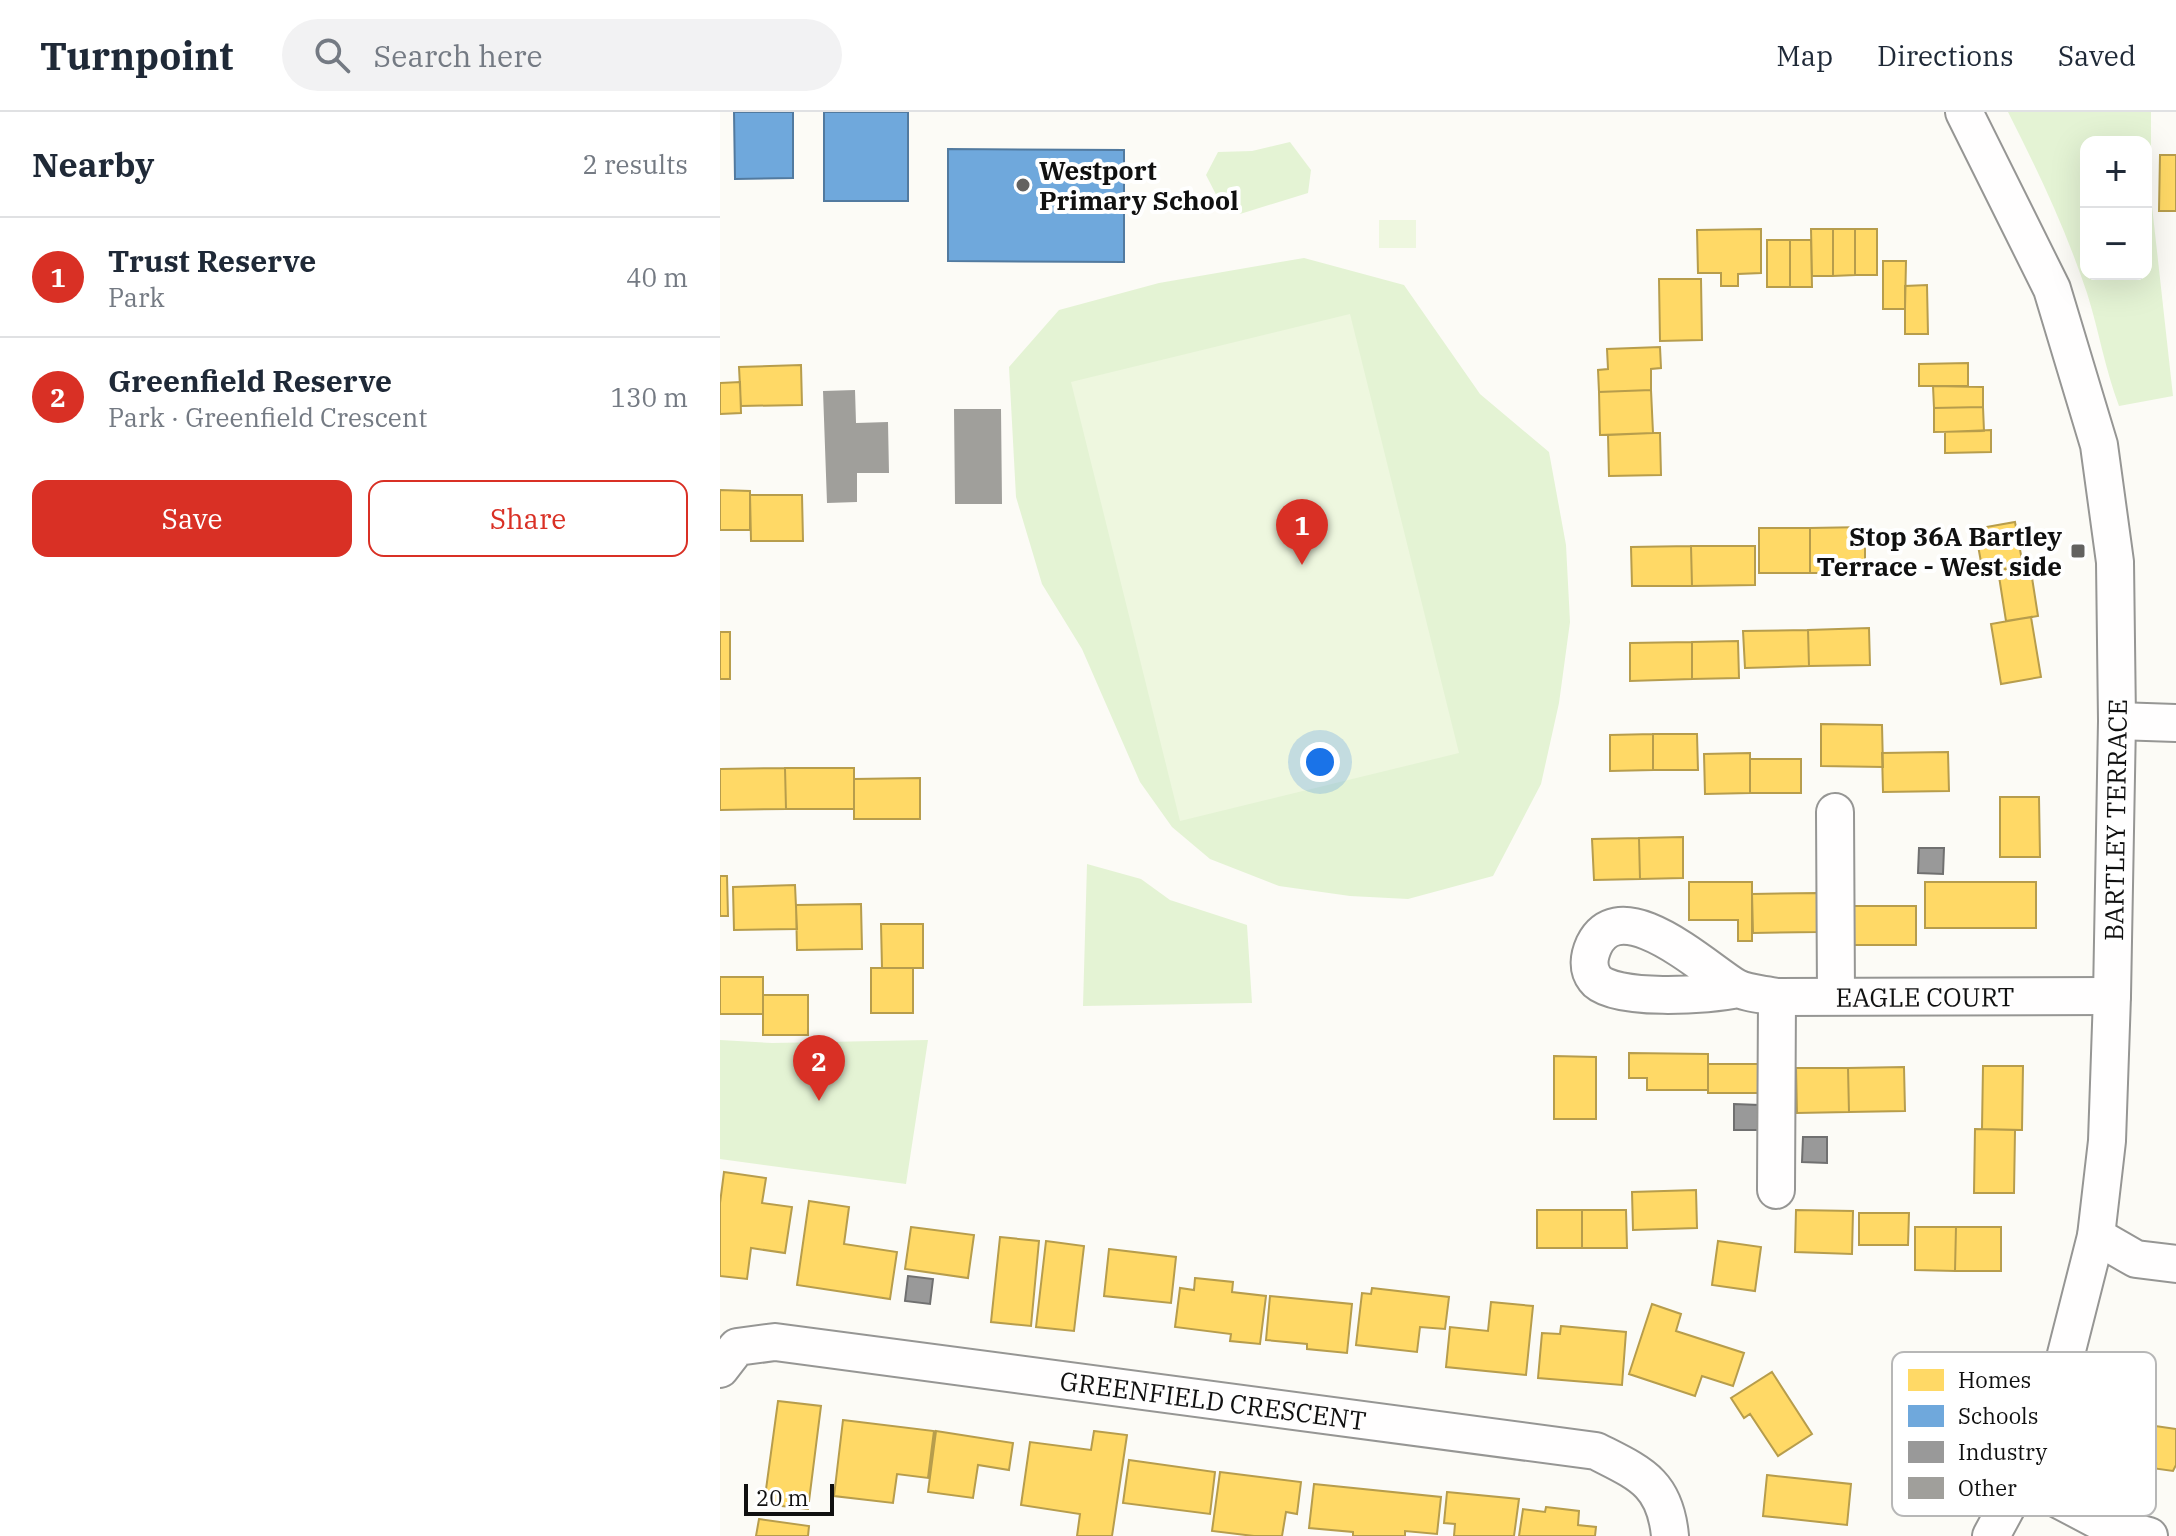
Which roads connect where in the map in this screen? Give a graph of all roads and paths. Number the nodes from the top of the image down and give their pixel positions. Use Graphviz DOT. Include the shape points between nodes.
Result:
graph roads {
  1 [pos="1964,112"];
  2 [pos="2117,721"];
  3 [pos="2176,723"];
  4 [pos="1835,812"];
  5 [pos="1738,989"];
  6 [pos="1836,996"];
  7 [pos="2112,996"];
  8 [pos="1777,997"];
  9 [pos="1776,1190"];
  10 [pos="2096,1236"];
  11 [pos="2176,1264"];
  12 [pos="2067,1352"];
  13 [pos="720,1369"];
  14 [pos="2002,1516"];
  15 [pos="2090,1516"];
  16 [pos="1670,1536"];
  17 [pos="1991,1536"];
  18 [pos="2149,1536"];
  1 -- 2 [label="street, BARTLEY TERRACE" via="2052,289 2099,445 2115,562"];
  2 -- 3 [label="street"];
  2 -- 7 [label="street, BARTLEY TERRACE"];
  4 -- 6 [label="street"];
  5 -- 8 [label="street, EAGLE COURT"];
  6 -- 7 [label="street, EAGLE COURT"];
  6 -- 8 [label="street, EAGLE COURT"];
  7 -- 10 [label="street, BARTLEY TERRACE" via="2107,1141"];
  8 -- 9 [label="street"];
  10 -- 11 [label="street" via="2136,1259"];
  10 -- 12 [label="street, BARTLEY TERRACE"];
  13 -- 16 [label="street, GREENFIELD CRESCENT" via="737,1347 775,1342 1596,1451 1646,1476 1668,1512"];
  14 -- 17 [label="street, BARTLEY TERRACE"];
  15 -- 18 [label="street"];
}
